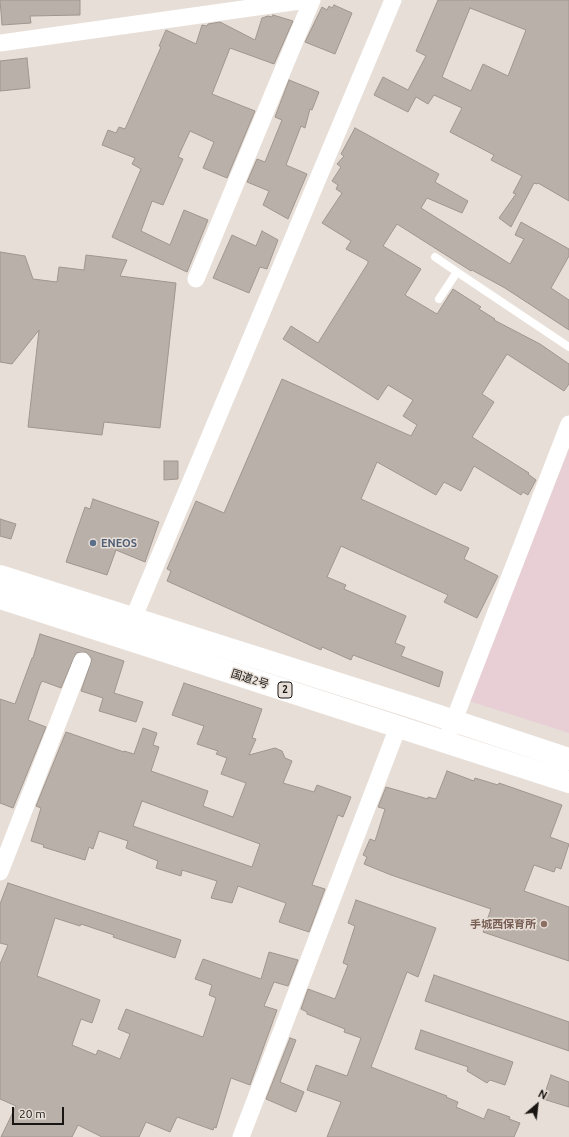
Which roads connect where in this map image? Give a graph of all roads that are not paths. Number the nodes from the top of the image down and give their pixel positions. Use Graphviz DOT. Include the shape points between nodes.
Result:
graph roads {
  1 [pos="307,0"];
  2 [pos="312,0"];
  3 [pos="393,0"];
  4 [pos="0,44"];
  5 [pos="435,257"];
  6 [pos="457,272"];
  7 [pos="196,279"];
  8 [pos="439,299"];
  9 [pos="569,347"];
  10 [pos="569,424"];
  11 [pos="0,576"];
  12 [pos="0,598"];
  13 [pos="133,619"];
  14 [pos="82,661"];
  15 [pos="453,720"];
  16 [pos="398,727"];
  17 [pos="445,742"];
  18 [pos="569,759"];
  19 [pos="569,782"];
  20 [pos="0,872"];
  21 [pos="241,1137"];
  1 -- 4 [label="street"];
  2 -- 7 [label="street"];
  3 -- 13 [label="street"];
  5 -- 6 [label="lane"];
  6 -- 8 [label="lane"];
  6 -- 9 [label="lane"];
  10 -- 15 [label="street"];
  11 -- 13 [label="highway, 国道2号 / 2"];
  12 -- 16 [label="highway, 国道2号 / 2"];
  13 -- 15 [label="highway, 国道2号 / 2"];
  14 -- 20 [label="street"];
  15 -- 17 [label="street"];
  15 -- 18 [label="highway, 国道2号 / 2"];
  16 -- 17 [label="highway, 国道2号 / 2"];
  16 -- 21 [label="street"];
  17 -- 19 [label="highway, 国道2号 / 2"];
}
